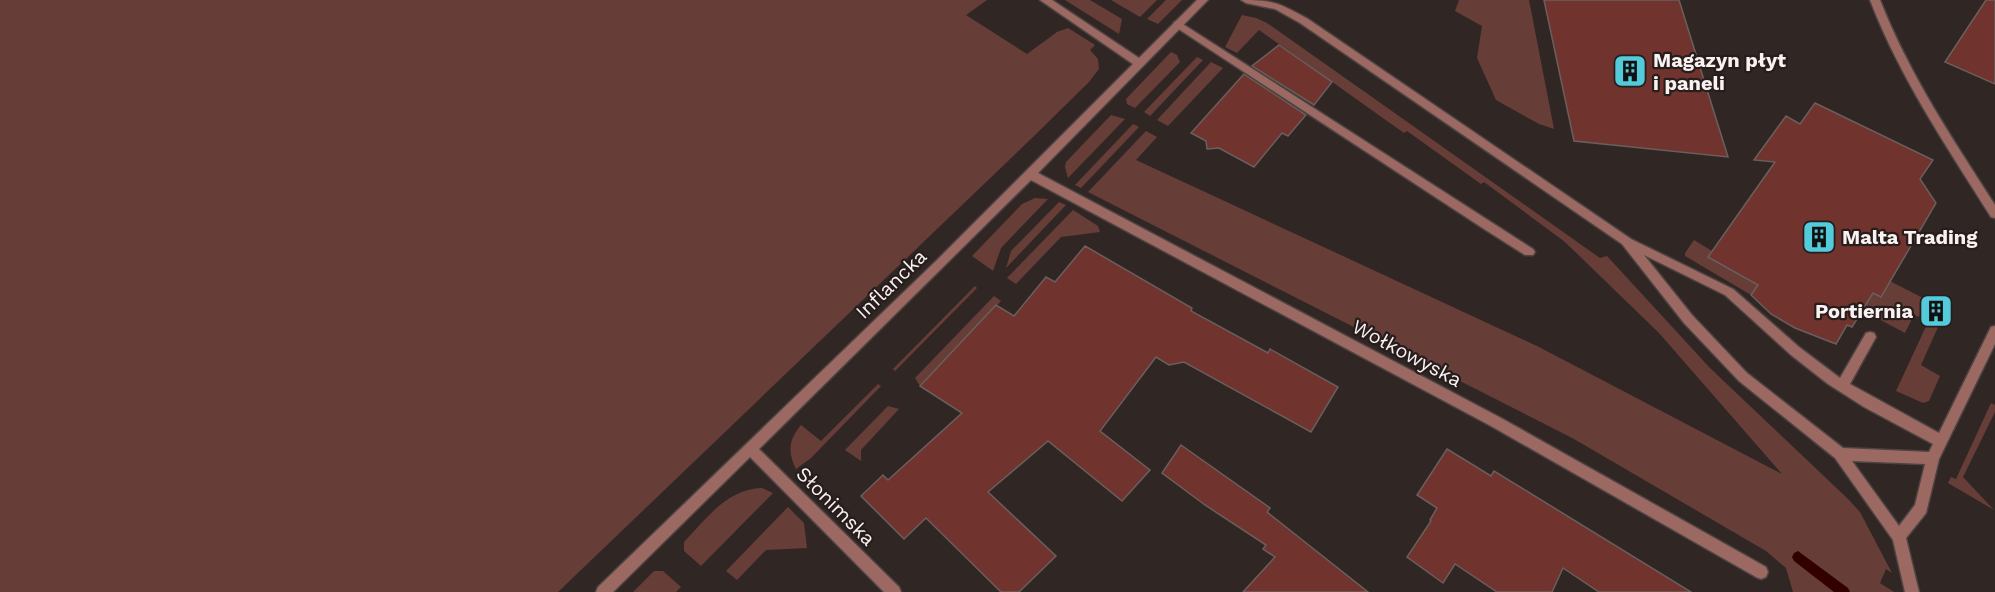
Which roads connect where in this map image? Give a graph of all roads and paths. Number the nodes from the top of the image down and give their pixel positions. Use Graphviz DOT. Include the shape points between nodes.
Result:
graph roads {
  1 [pos="1045,0"];
  2 [pos="1203,0"];
  3 [pos="1246,0"];
  4 [pos="1875,0"];
  5 [pos="1276,3"];
  6 [pos="1178,24"];
  7 [pos="1140,63"];
  8 [pos="1030,174"];
  9 [pos="1995,214"];
  10 [pos="1626,241"];
  11 [pos="1529,252"];
  12 [pos="1995,332"];
  13 [pos="1870,337"];
  14 [pos="1842,386"];
  15 [pos="1941,441"];
  16 [pos="750,448"];
  17 [pos="1840,454"];
  18 [pos="1933,458"];
  19 [pos="1899,537"];
  20 [pos="1761,572"];
  21 [pos="603,592"];
  22 [pos="894,592"];
  23 [pos="1912,592"];
  1 -- 7 [label="street"];
  2 -- 6 [label="street, Inflancka"];
  3 -- 5 [label="street"];
  4 -- 9 [label="street" via="1924,101"];
  5 -- 10 [label="street"];
  6 -- 7 [label="street, Inflancka"];
  6 -- 11 [label="street"];
  7 -- 8 [label="street, Inflancka"];
  8 -- 16 [label="street, Inflancka"];
  8 -- 20 [label="street, Wołkowyska" via="1496,422"];
  10 -- 14 [label="street" via="1729,292 1795,351"];
  10 -- 17 [label="street" via="1688,319 1743,377"];
  12 -- 15 [label="street"];
  13 -- 14 [label="street"];
  14 -- 15 [label="street"];
  15 -- 18 [label="street"];
  16 -- 21 [label="street, Inflancka"];
  16 -- 22 [label="street, Słonimska"];
  17 -- 18 [label="street"];
  17 -- 19 [label="street"];
  18 -- 19 [label="street" via="1921,508"];
  19 -- 23 [label="street"];
}
